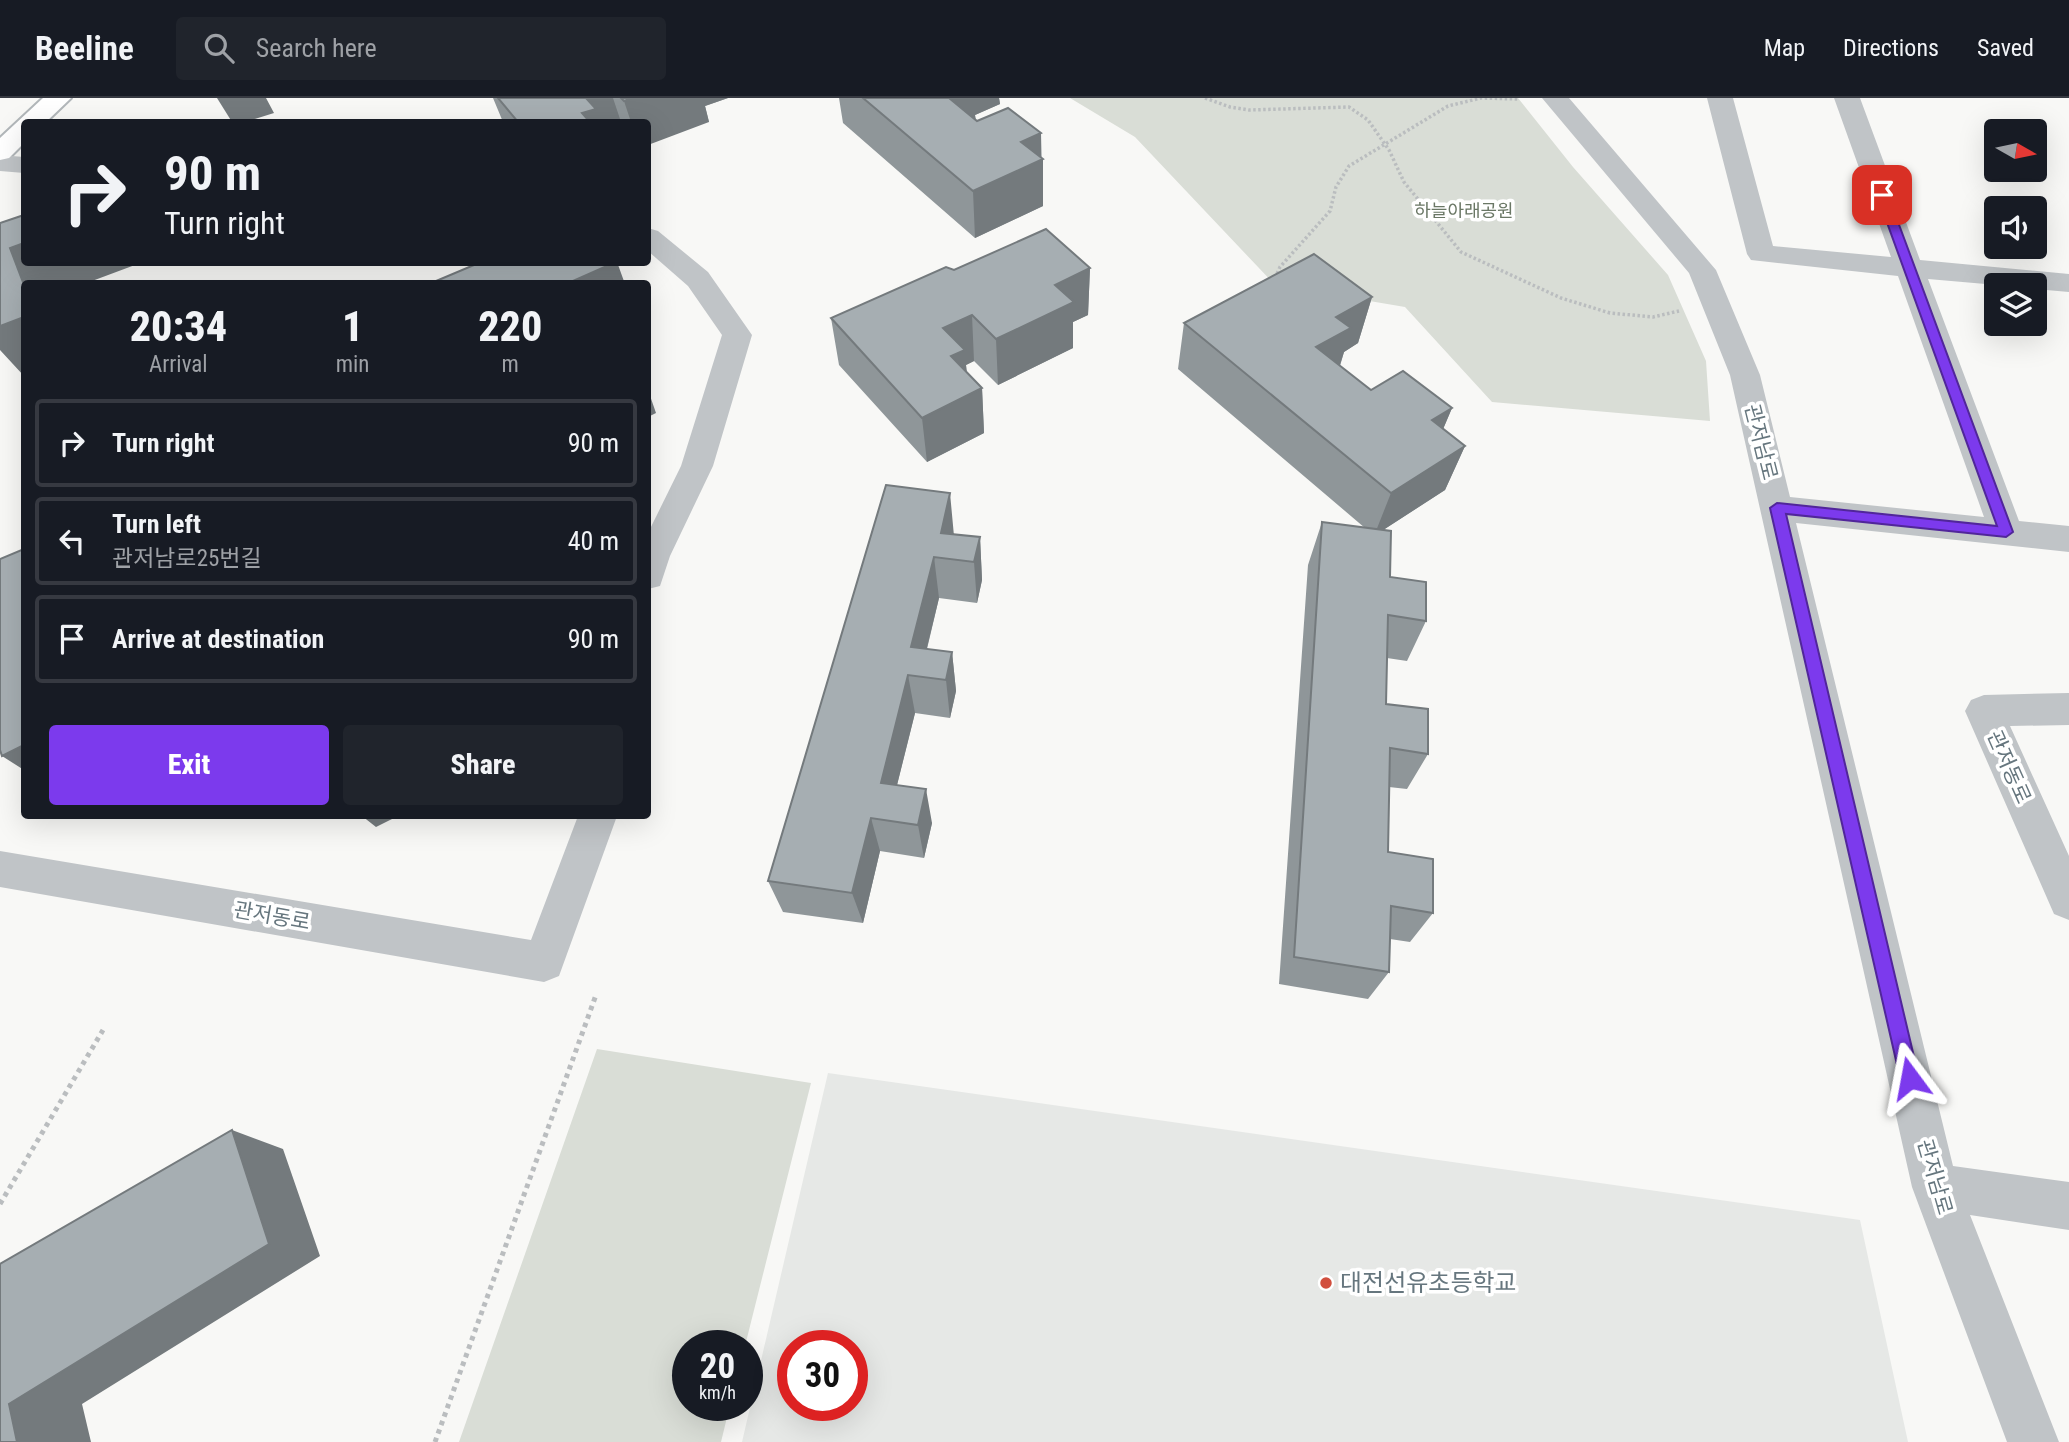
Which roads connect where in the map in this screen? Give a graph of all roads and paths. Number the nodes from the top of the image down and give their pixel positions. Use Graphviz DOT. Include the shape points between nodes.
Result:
graph roads {
  1 [pos="58,98"];
  2 [pos="1205,98"];
  3 [pos="1523,98"];
  4 [pos="1555,98"];
  5 [pos="1720,98"];
  6 [pos="1847,98"];
  7 [pos="35,119"];
  8 [pos="21,132"];
  9 [pos="1382,144"];
  10 [pos="0,152"];
  11 [pos="0,163"];
  12 [pos="21,165"];
  13 [pos="651,240"];
  14 [pos="1909,268"];
  15 [pos="1274,279"];
  16 [pos="2069,284"];
  17 [pos="1687,310"];
  18 [pos="1777,508"];
  19 [pos="2006,532"];
  20 [pos="2069,539"];
  21 [pos="651,564"];
  22 [pos="2069,709"];
  23 [pos="596,819"];
  24 [pos="0,869"];
  25 [pos="2069,901"];
  26 [pos="596,995"];
  27 [pos="103,1030"];
  28 [pos="1935,1187"];
  29 [pos="0,1205"];
  30 [pos="2069,1206"];
  31 [pos="435,1442"];
  32 [pos="2033,1442"];
  1 -- 7 [label="main road"];
  2 -- 9 [label="path" via="1249,110 1349,107 1368,120"];
  3 -- 9 [label="path" via="1481,98 1448,106"];
  4 -- 18 [label="street, 관저남로" via="1702,270 1745,375"];
  5 -- 14 [label="street" via="1761,254"];
  6 -- 14 [label="street"];
  8 -- 10 [label="main road"];
  9 -- 15 [label="path" via="1349,166 1336,187 1330,211"];
  9 -- 17 [label="path" via="1404,181 1461,252 1562,298 1610,313 1653,317"];
  11 -- 12 [label="street"];
  13 -- 21 [label="street" via="698,279 737,335 697,466"];
  14 -- 16 [label="street"];
  14 -- 19 [label="street"];
  18 -- 19 [label="street"];
  18 -- 28 [label="street, 관저남로"];
  19 -- 20 [label="street"];
  22 -- 25 [label="street, 관저동로" via="1984,711"];
  23 -- 24 [label="street, 관저동로" via="544,962"];
  26 -- 31 [label="path"];
  27 -- 29 [label="path"];
  28 -- 30 [label="street"];
  28 -- 32 [label="street, 관저남로"];
}
